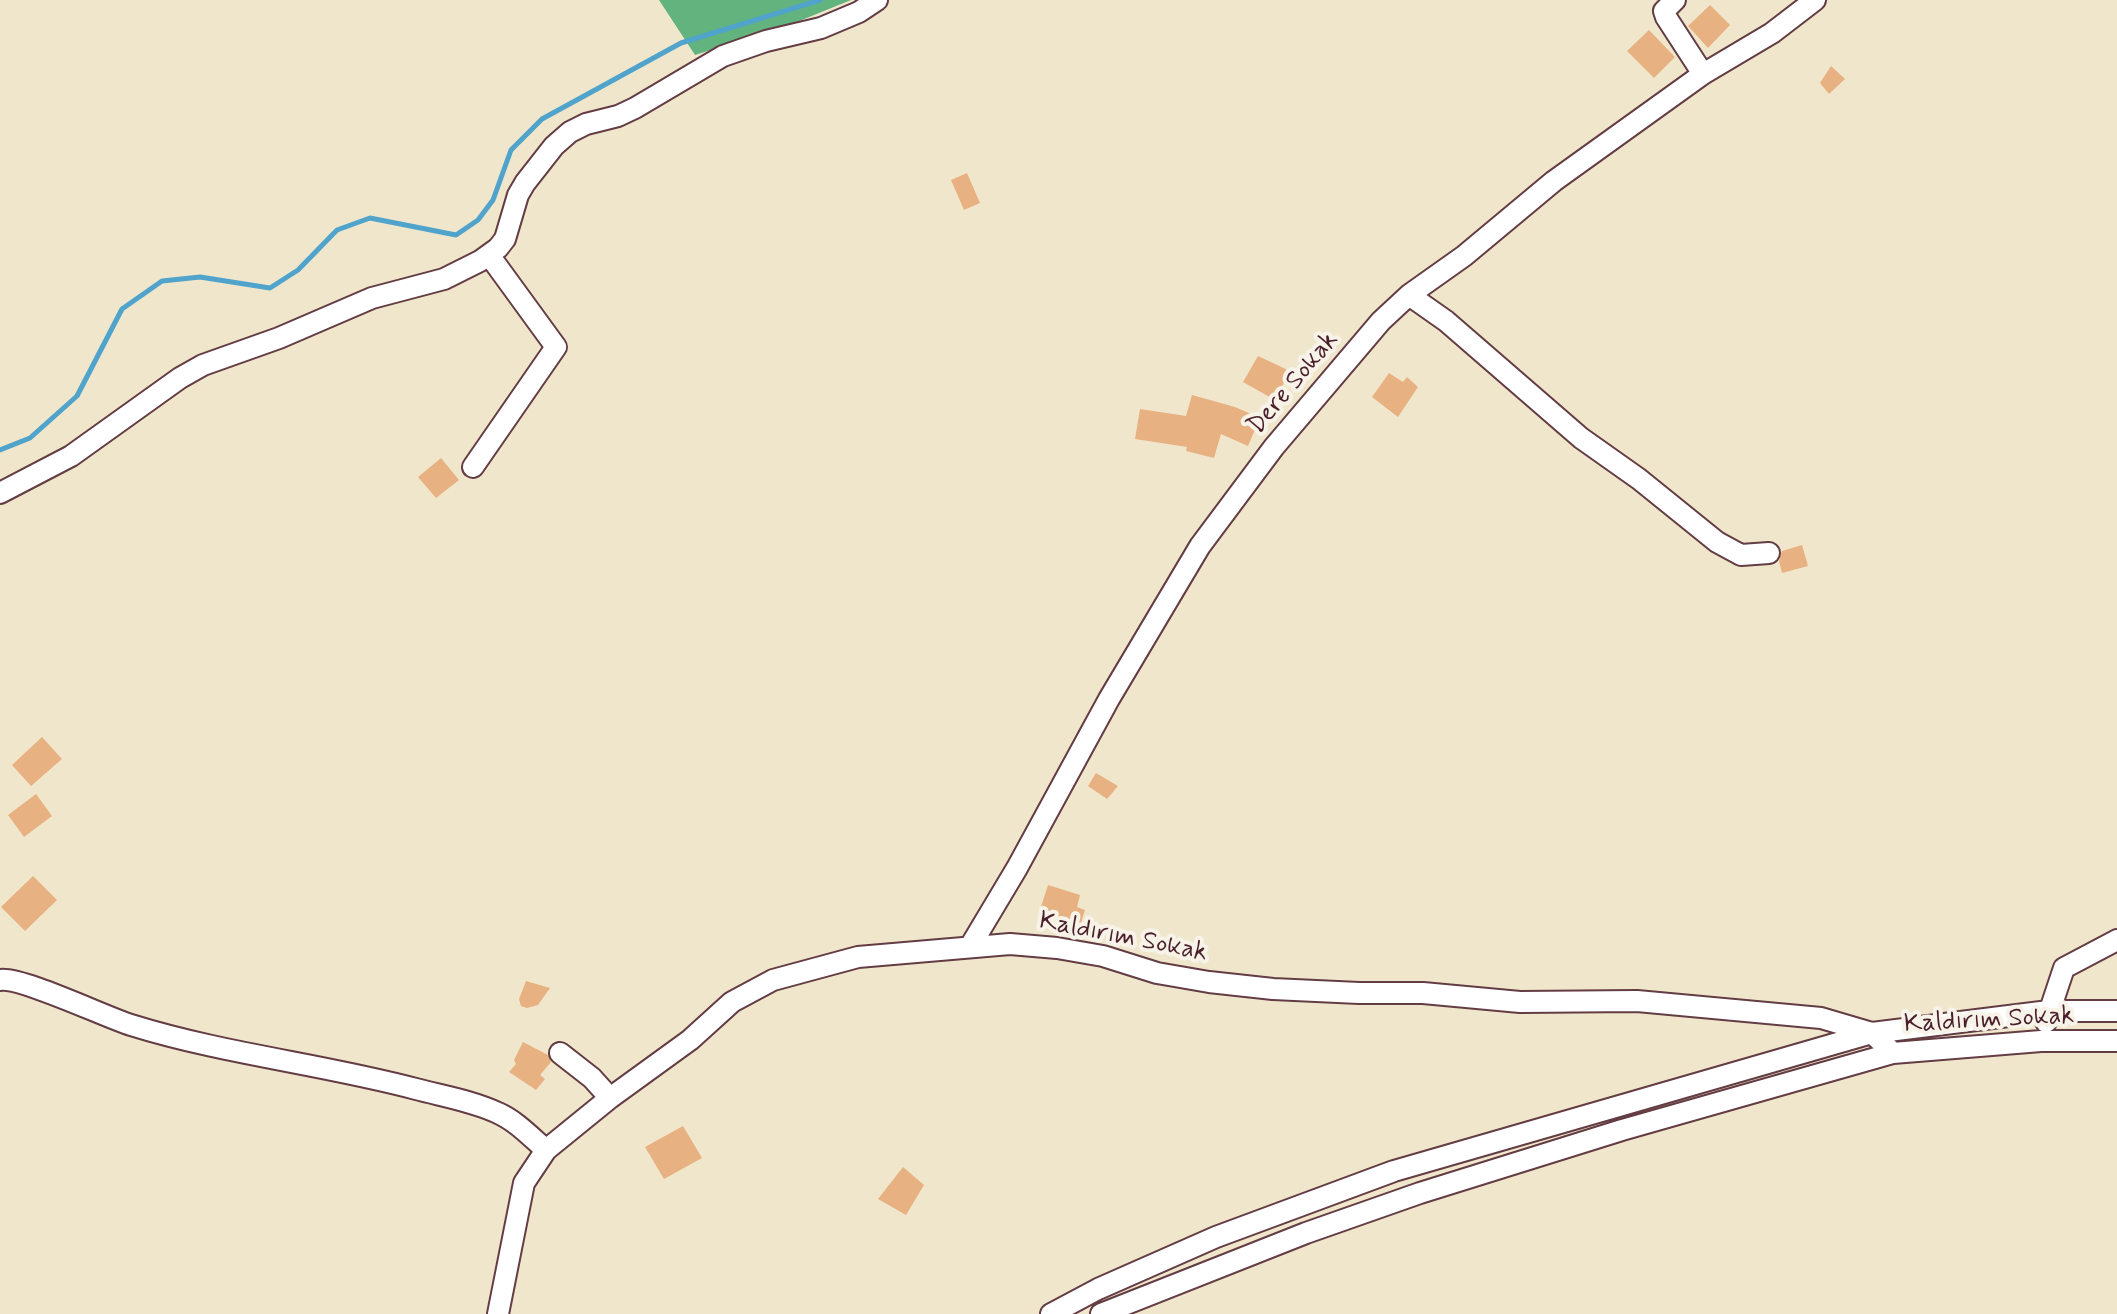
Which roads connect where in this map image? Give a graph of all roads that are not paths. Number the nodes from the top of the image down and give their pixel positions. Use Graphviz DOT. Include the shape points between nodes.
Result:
graph roads {
  1 [pos="877,0"];
  2 [pos="1675,0"];
  3 [pos="1815,0"];
  4 [pos="1703,74"];
  5 [pos="489,255"];
  6 [pos="1409,295"];
  7 [pos="473,467"];
  8 [pos="0,493"];
  9 [pos="1769,553"];
  10 [pos="2117,940"];
  11 [pos="971,945"];
  12 [pos="0,980"];
  13 [pos="2049,1011"];
  14 [pos="2117,1011"];
  15 [pos="1872,1033"];
  16 [pos="2041,1041"];
  17 [pos="2117,1041"];
  18 [pos="560,1053"];
  19 [pos="1893,1053"];
  20 [pos="610,1098"];
  21 [pos="546,1150"];
  22 [pos="498,1314"];
  23 [pos="1051,1314"];
  24 [pos="1101,1314"];
  1 -- 5 [label="street" via="821,28 723,56 635,108 570,132 525,183 505,239"];
  2 -- 4 [label="street" via="1664,11 1666,17"];
  3 -- 4 [label="street, Dere Sokak"];
  4 -- 6 [label="street, Dere Sokak"];
  5 -- 7 [label="street" via="556,347"];
  5 -- 8 [label="street" via="444,279 372,298 203,365 71,456"];
  6 -- 9 [label="street" via="1705,533 1741,555"];
  6 -- 11 [label="street, Dere Sokak" via="1274,447 1200,546"];
  10 -- 13 [label="street" via="2064,968"];
  11 -- 15 [label="street, Kaldırım Sokak" via="1057,948 1157,973 1257,987 1520,1002 1637,1001 1821,1018"];
  11 -- 20 [label="street, Kaldırım Sokak" via="858,957 773,980 732,1002"];
  12 -- 21 [label="street" via="7,978 186,1040 392,1083 496,1112"];
  13 -- 14 [label="street, Kaldırım Sokak"];
  13 -- 15 [label="street, Kaldırım Sokak"];
  13 -- 16 [label="street"];
  15 -- 19 [label="street, Kaldırım Sokak"];
  15 -- 23 [label="street" via="1394,1171 1216,1237"];
  16 -- 17 [label="street, Kaldırım Sokak"];
  16 -- 19 [label="street, Kaldırım Sokak"];
  18 -- 20 [label="street"];
  19 -- 24 [label="street" via="1420,1193"];
  20 -- 21 [label="street, Kaldırım Sokak"];
  21 -- 22 [label="street, Kaldırım Sokak" via="524,1183"];
}
